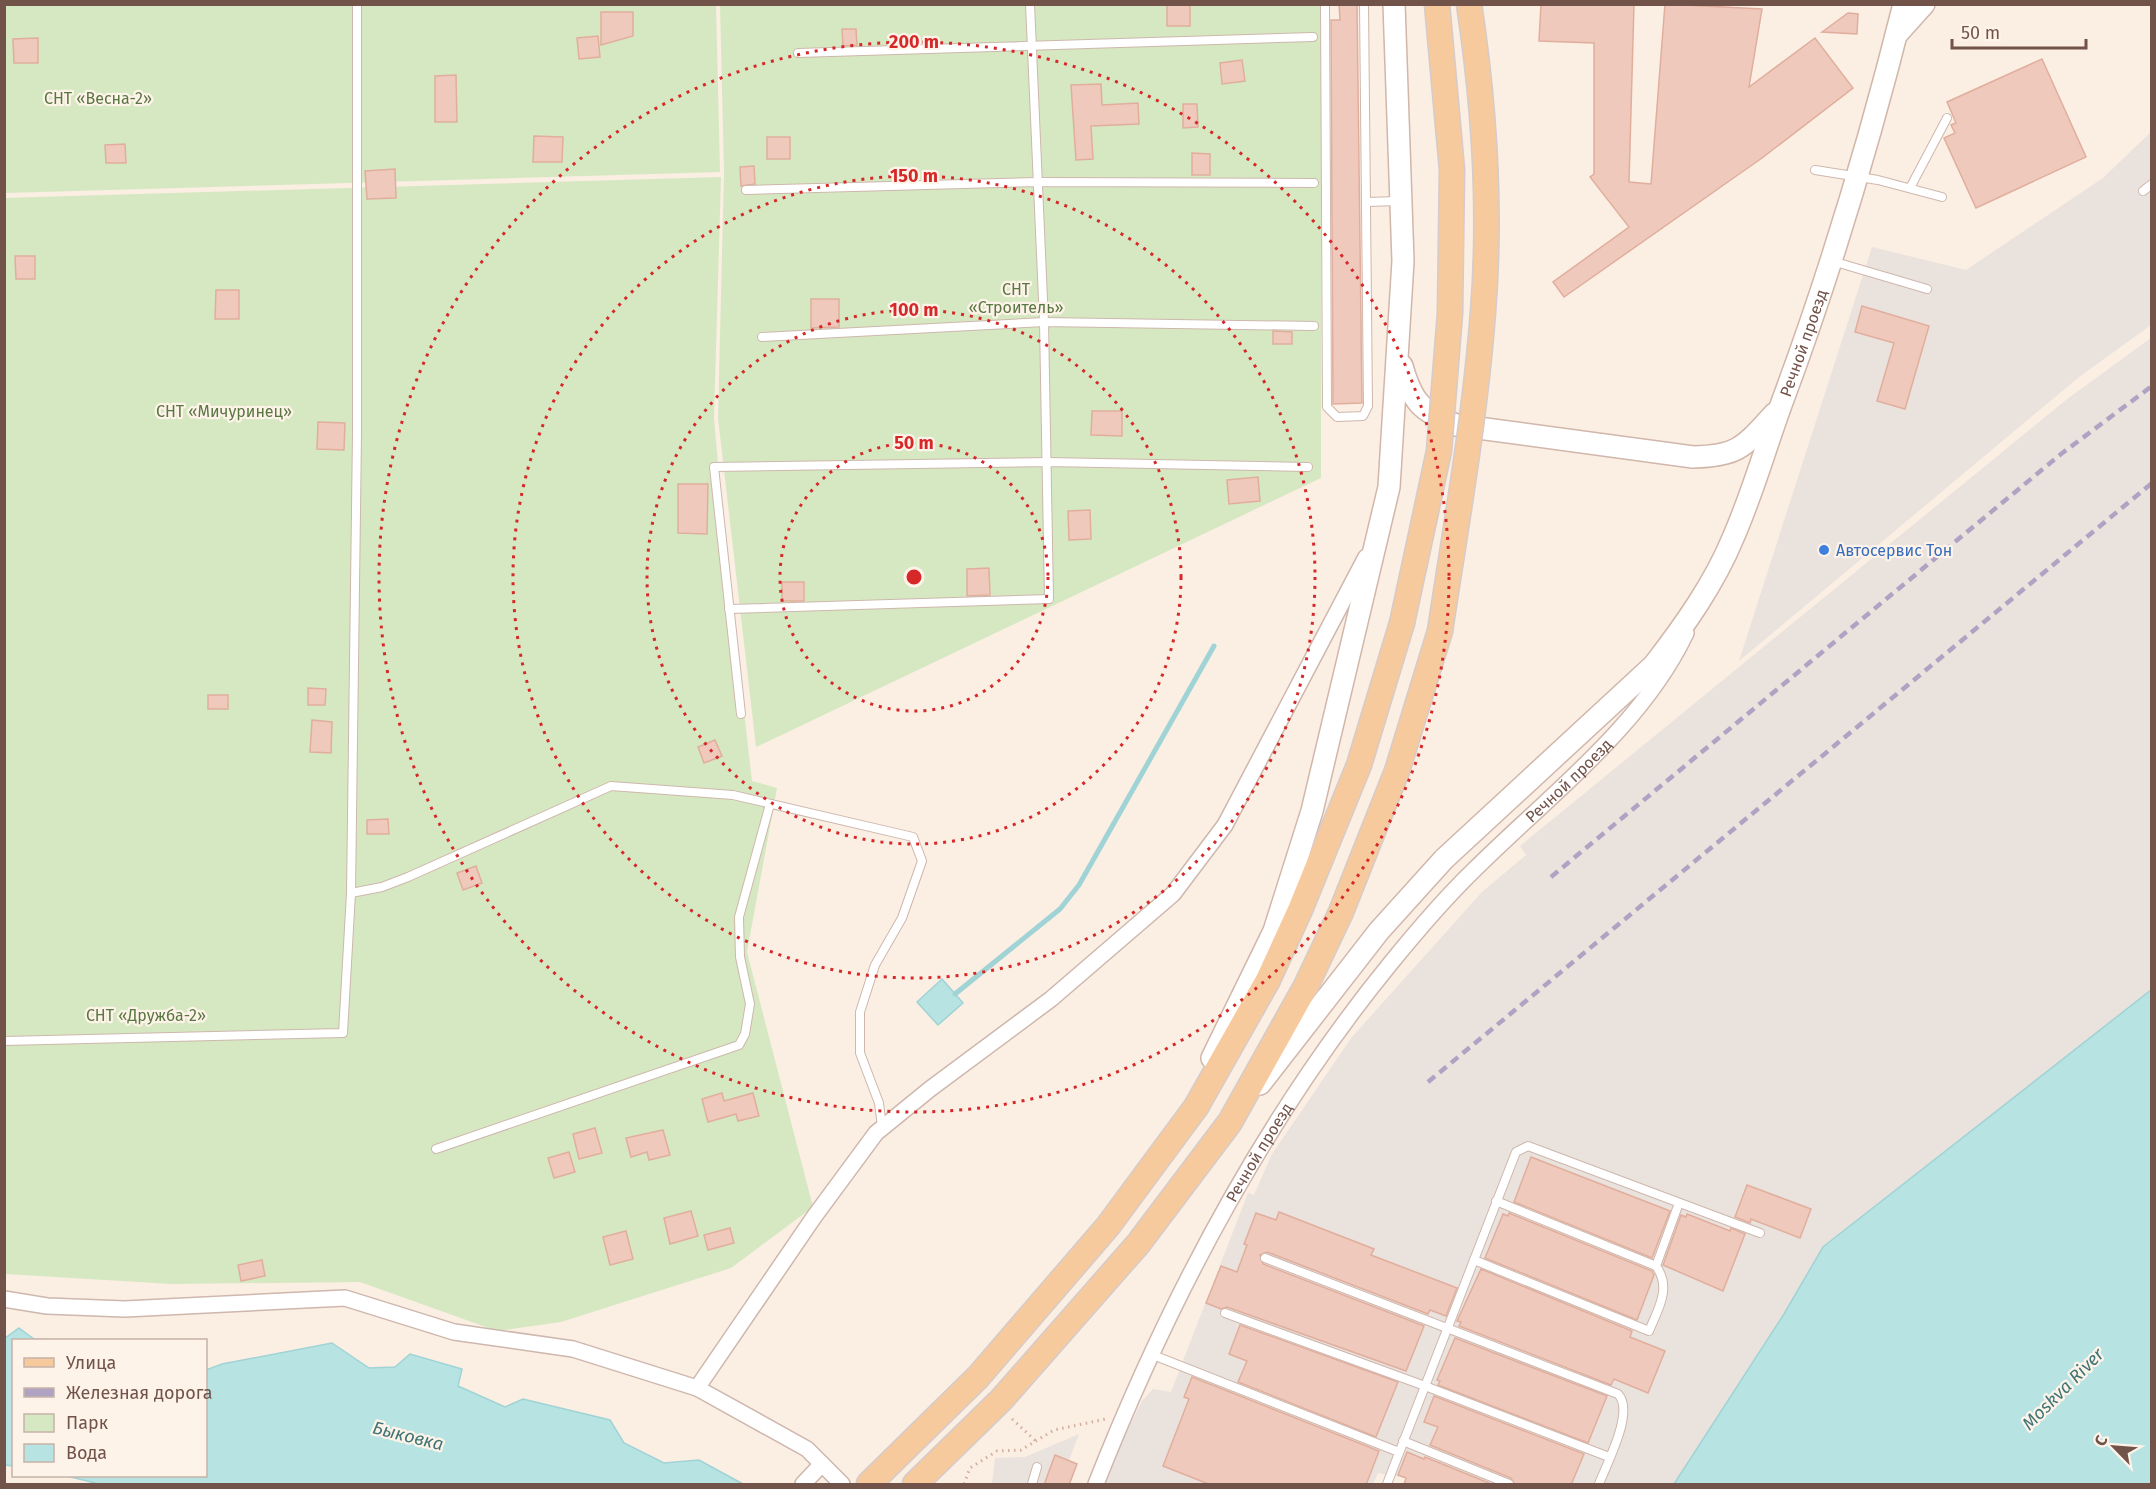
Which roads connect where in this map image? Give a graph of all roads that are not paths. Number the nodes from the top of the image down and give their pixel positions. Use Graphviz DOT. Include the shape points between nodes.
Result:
graph roads {
  1 [pos="357,4"];
  2 [pos="1030,4"];
  3 [pos="1325,4"];
  4 [pos="1364,4"];
  5 [pos="1437,4"];
  6 [pos="1469,4"];
  7 [pos="1888,4"];
  8 [pos="1904,4"];
  9 [pos="1924,4"];
  10 [pos="1393,5"];
  11 [pos="1896,34"];
  12 [pos="1313,37"];
  13 [pos="1032,45"];
  14 [pos="798,53"];
  15 [pos="1947,118"];
  16 [pos="1815,170"];
  17 [pos="1855,177"];
  18 [pos="1037,182"];
  19 [pos="1314,183"];
  20 [pos="2151,183"];
  21 [pos="1910,188"];
  22 [pos="746,190"];
  23 [pos="2144,191"];
  24 [pos="1942,197"];
  25 [pos="1401,201"];
  26 [pos="1367,202"];
  27 [pos="1831,260"];
  28 [pos="1927,289"];
  29 [pos="1044,322"];
  30 [pos="1314,326"];
  31 [pos="762,337"];
  32 [pos="1397,350"];
  33 [pos="1780,407"];
  34 [pos="1047,462"];
  35 [pos="1308,467"];
  36 [pos="1377,535"];
  37 [pos="1710,583"];
  38 [pos="729,609"];
  39 [pos="741,714"];
  40 [pos="770,804"];
  41 [pos="351,892"];
  42 [pos="4,1041"];
  43 [pos="1230,1122"];
  44 [pos="882,1128"];
  45 [pos="1176,1134"];
  46 [pos="436,1149"];
  47 [pos="1496,1202"];
  48 [pos="1679,1203"];
  49 [pos="1760,1233"];
  50 [pos="1265,1258"];
  51 [pos="1474,1260"];
  52 [pos="1656,1266"];
  53 [pos="4,1299"];
  54 [pos="1225,1313"];
  55 [pos="1448,1327"];
  56 [pos="1153,1355"];
  57 [pos="1425,1386"];
  58 [pos="698,1388"];
  59 [pos="1403,1441"];
  60 [pos="1399,1452"];
  61 [pos="1609,1458"];
  62 [pos="822,1464"];
  63 [pos="1037,1467"];
  64 [pos="803,1485"];
  65 [pos="842,1485"];
  66 [pos="869,1485"];
  67 [pos="915,1485"];
  68 [pos="1032,1485"];
  69 [pos="1096,1485"];
  70 [pos="1387,1485"];
  71 [pos="1509,1485"];
  72 [pos="1599,1485"];
  1 -- 41 [label="lane"];
  2 -- 13 [label="lane"];
  3 -- 26 [label="lane" via="1327,407 1337,417 1363,416 1368,406"];
  4 -- 26 [label="lane"];
  5 -- 45 [label="main road, bridge" via="1452,170 1450,313 1439,451 1402,623 1359,765 1300,910 1268,980 1196,1107"];
  6 -- 43 [label="main road, bridge" via="1477,55 1485,168 1483,310 1468,450 1440,631 1397,771 1341,912 1306,986"];
  7 -- 11 [label="main road"];
  8 -- 11 [label="main road, Речной проезд"];
  9 -- 11 [label="main road"];
  10 -- 25 [label="main road"];
  11 -- 17 [label="main road, Речной проезд"];
  12 -- 13 [label="lane"];
  13 -- 14 [label="lane"];
  13 -- 18 [label="lane"];
  15 -- 21 [label="lane"];
  16 -- 17 [label="lane"];
  17 -- 21 [label="lane"];
  17 -- 27 [label="main road, Речной проезд"];
  18 -- 19 [label="lane"];
  18 -- 22 [label="lane"];
  18 -- 29 [label="lane"];
  20 -- 23 [label="lane"];
  21 -- 24 [label="lane"];
  25 -- 26 [label="lane"];
  25 -- 32 [label="main road" via="1403,261"];
  27 -- 28 [label="lane"];
  27 -- 33 [label="main road, Речной проезд"];
  29 -- 30 [label="lane"];
  29 -- 31 [label="lane"];
  29 -- 34 [label="lane"];
  32 -- 33 [label="main road" via="1408,389 1429,414 1456,425 1693,456 1721,456 1746,445"];
  32 -- 36 [label="main road" via="1389,487"];
  33 -- 37 [label="main road, Речной проезд" via="1733,538"];
  34 -- 35 [label="lane"];
  34 -- 38 [label="lane" via="1049,599"];
  34 -- 38 [label="lane" via="714,467"];
  36 -- 44 [label="street" via="1225,825 1173,894 1051,999"];
  36 -- 45 [label="main road" via="1312,812 1274,931"];
  37 -- 43 [label="main road" via="1654,665 1444,859 1379,931"];
  37 -- 56 [label="street, Речной проезд" via="1672,664 1644,702 1565,785 1465,880 1390,964 1306,1075 1211,1231"];
  38 -- 39 [label="lane"];
  40 -- 41 [label="lane" via="733,795 611,786 408,877 382,887"];
  40 -- 44 [label="lane" via="912,837 922,861 902,918 875,965 860,1012 860,1053 879,1103"];
  40 -- 46 [label="lane" via="739,917 740,957 750,1004 739,1046"];
  41 -- 42 [label="lane" via="343,1033"];
  43 -- 67 [label="main road" via="1138,1244 1004,1408"];
  44 -- 58 [label="street" via="814,1216"];
  45 -- 66 [label="main road" via="1108,1226 978,1377"];
  47 -- 48 [label="lane" via="1516,1152 1528,1146"];
  47 -- 51 [label="lane"];
  47 -- 52 [label="lane"];
  48 -- 49 [label="lane"];
  48 -- 52 [label="lane"];
  50 -- 55 [label="lane"];
  51 -- 52 [label="lane" via="1649,1331 1665,1291"];
  51 -- 55 [label="lane"];
  53 -- 58 [label="street" via="47,1306 125,1309 345,1298 454,1332 573,1348"];
  54 -- 57 [label="lane"];
  55 -- 57 [label="lane"];
  55 -- 61 [label="lane" via="1618,1394 1624,1400 1625,1414"];
  56 -- 60 [label="lane"];
  56 -- 69 [label="street, Речной проезд"];
  57 -- 59 [label="lane"];
  57 -- 61 [label="lane"];
  58 -- 62 [label="street" via="805,1448"];
  59 -- 60 [label="lane"];
  59 -- 71 [label="lane"];
  60 -- 70 [label="lane"];
  61 -- 72 [label="lane"];
  62 -- 64 [label="street"];
  62 -- 65 [label="street"];
  63 -- 68 [label="lane"];
}
